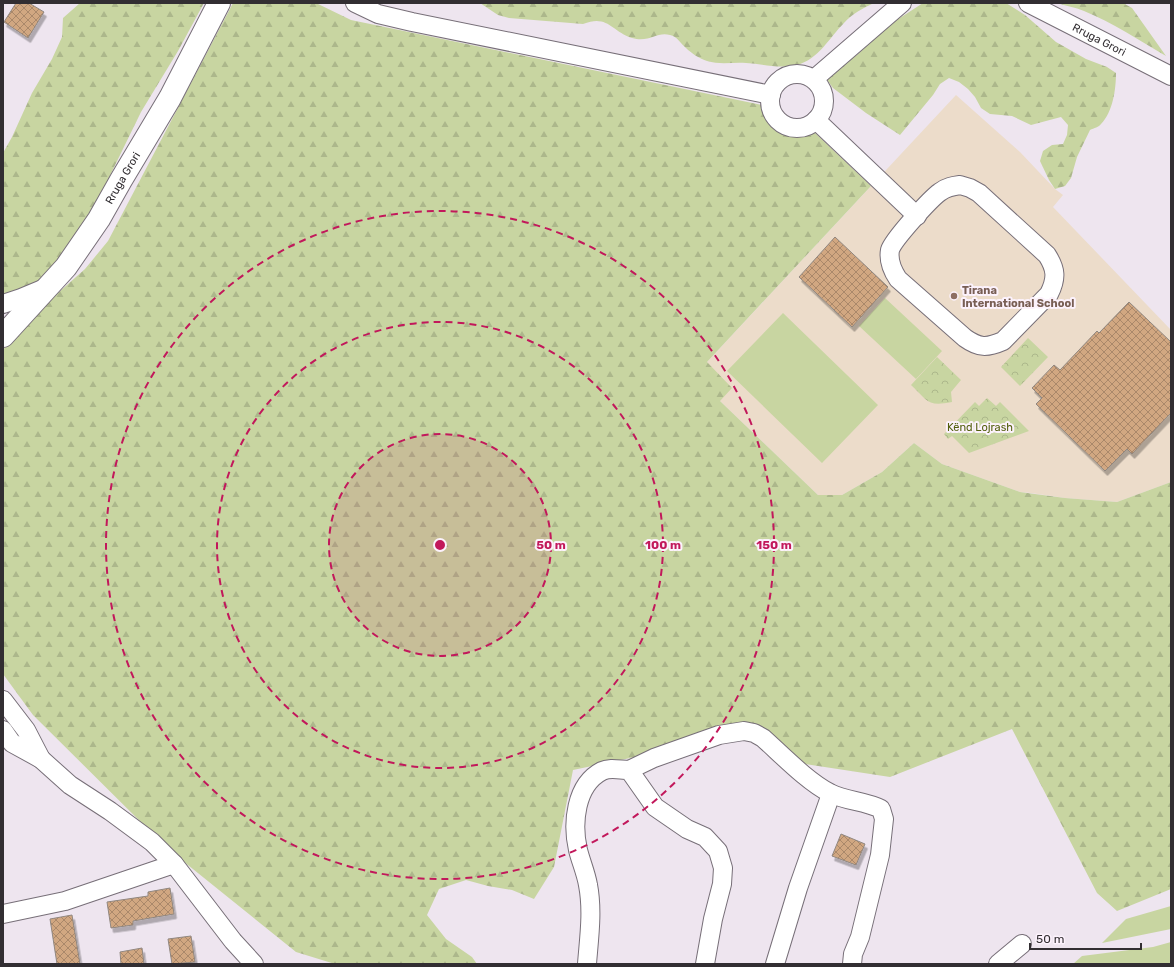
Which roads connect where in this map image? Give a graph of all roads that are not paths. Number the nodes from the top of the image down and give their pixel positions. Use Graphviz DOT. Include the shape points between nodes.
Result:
graph roads {
  1 [pos="219,3"];
  2 [pos="355,3"];
  3 [pos="902,3"];
  4 [pos="1028,3"];
  5 [pos="1171,76"];
  6 [pos="814,79"];
  7 [pos="771,95"];
  8 [pos="816,120"];
  9 [pos="917,216"];
  10 [pos="45,288"];
  11 [pos="3,304"];
  12 [pos="24,312"];
  13 [pos="3,317"];
  14 [pos="3,336"];
  15 [pos="3,700"];
  16 [pos="3,730"];
  17 [pos="41,759"];
  18 [pos="629,770"];
  19 [pos="831,794"];
  20 [pos="174,864"];
  21 [pos="3,914"];
  22 [pos="1022,944"];
  23 [pos="254,964"];
  24 [pos="587,964"];
  25 [pos="705,964"];
  26 [pos="775,964"];
  27 [pos="852,964"];
  28 [pos="998,964"];
  1 -- 10 [label="main road, Rruga Grori" via="170,98 99,219 66,267"];
  2 -- 7 [label="street" via="378,14 412,22"];
  3 -- 6 [label="street"];
  4 -- 5 [label="street, Rruga Grori"];
  6 -- 7 [label="street" via="806,75 788,75 774,87"];
  6 -- 8 [label="street" via="824,94 822,112"];
  7 -- 8 [label="street" via="770,104 773,112 784,124 801,127"];
  8 -- 9 [label="street"];
  9 -- 9 [label="street" via="890,249 892,270 898,279 973,344 993,346 1003,341 1049,294 1055,274 1053,264 1047,255 970,188 960,185 940,191"];
  10 -- 11 [label="street"];
  10 -- 12 [label="main road, Rruga Grori"];
  12 -- 13 [label="street"];
  12 -- 14 [label="main road, Rruga Grori"];
  15 -- 17 [label="street" via="26,730"];
  16 -- 17 [label="street" via="12,743"];
  17 -- 20 [label="street" via="70,785 152,842"];
  18 -- 19 [label="street" via="654,758 719,735 744,731 763,738"];
  18 -- 24 [label="street" via="602,771 588,782 580,797 575,829 591,906"];
  18 -- 25 [label="street" via="655,807 687,829 705,837 718,851 723,868 722,884"];
  19 -- 26 [label="street"];
  19 -- 27 [label="street" via="881,809 884,819 880,855"];
  20 -- 21 [label="street" via="64,901"];
  20 -- 23 [label="street" via="233,941"];
  22 -- 28 [label="street"];
}
